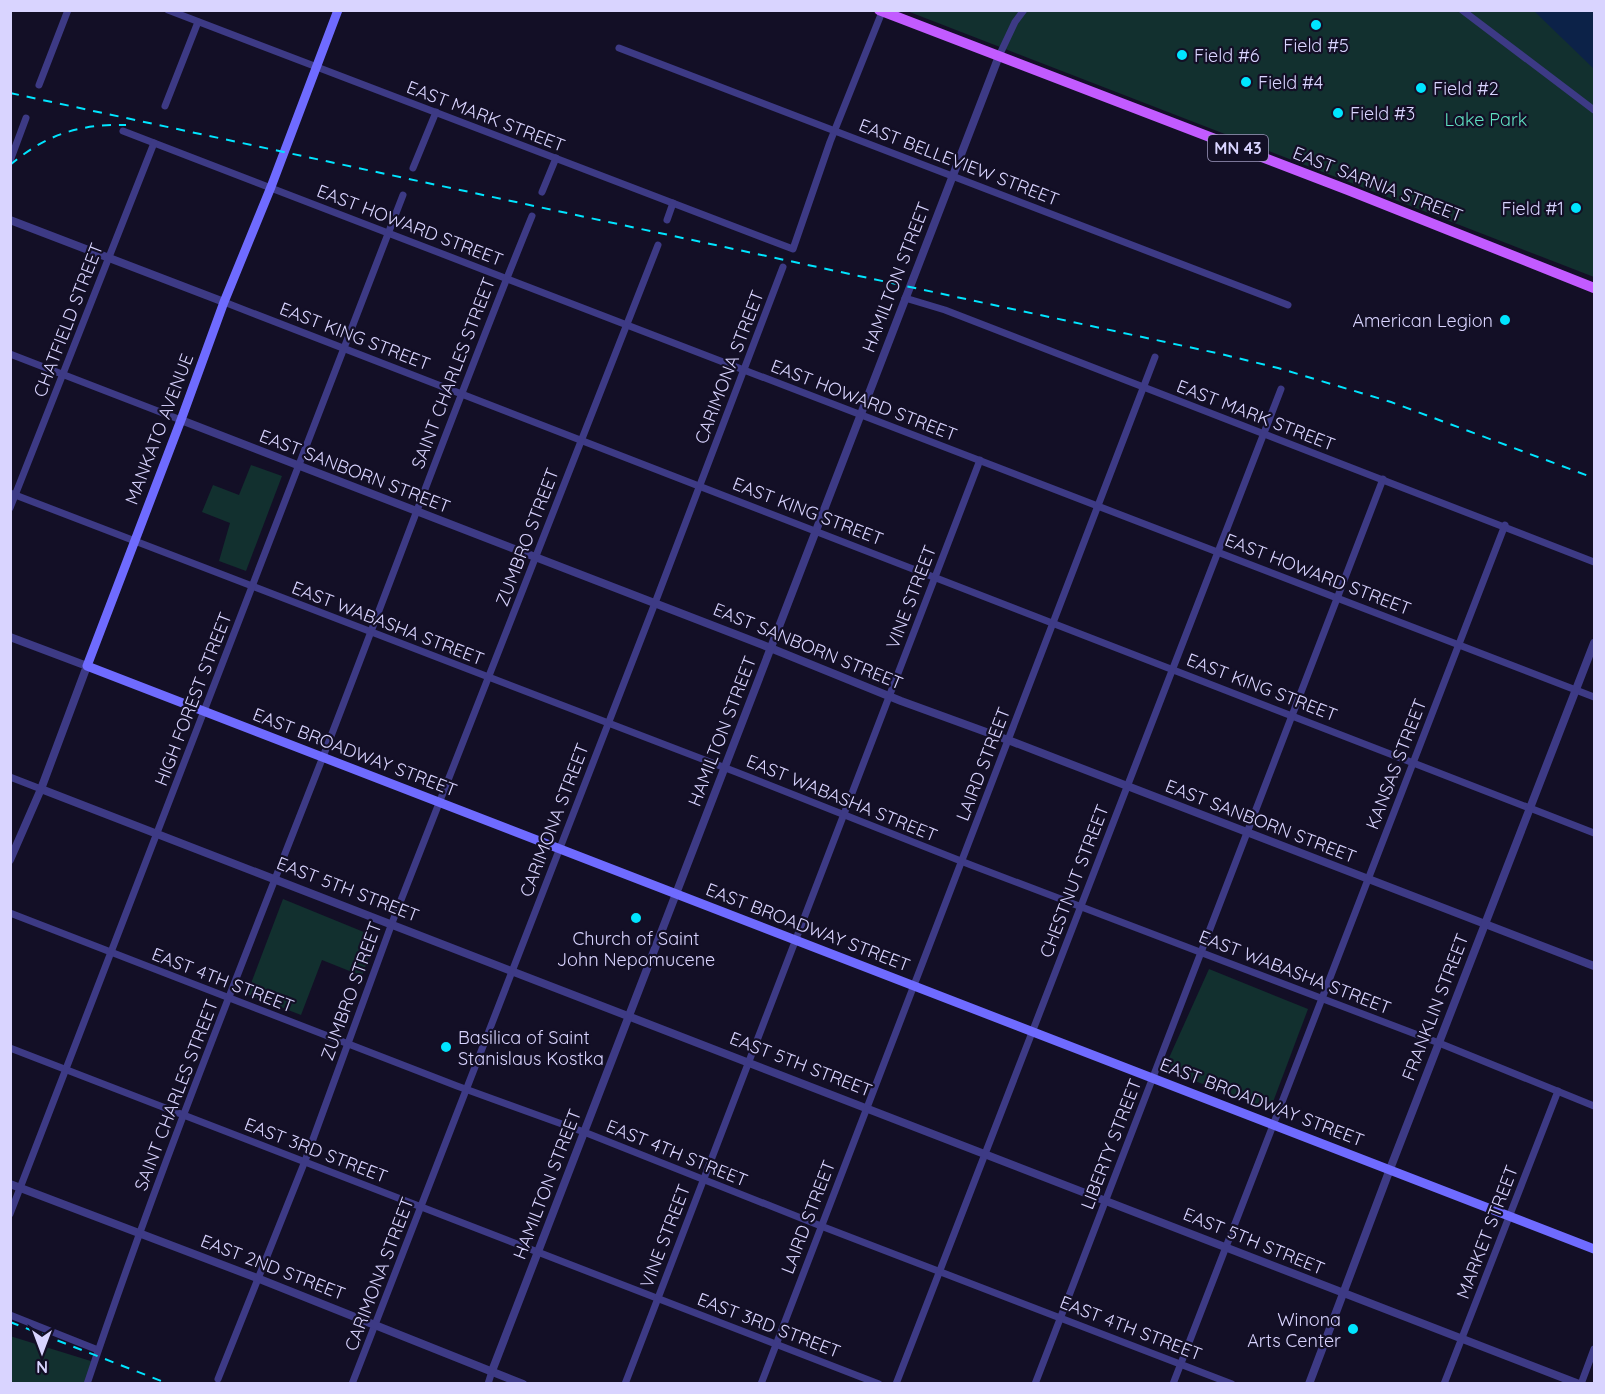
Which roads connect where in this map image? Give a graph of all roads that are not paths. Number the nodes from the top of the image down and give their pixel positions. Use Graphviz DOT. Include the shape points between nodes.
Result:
graph roads {
  1 [pos="68,10"];
  2 [pos="168,10"];
  3 [pos="338,10"];
  4 [pos="1024,10"];
  5 [pos="1462,10"];
  6 [pos="881,11"];
  7 [pos="198,22"];
  8 [pos="618,48"];
  9 [pos="999,56"];
  10 [pos="316,66"];
  11 [pos="39,85"];
  12 [pos="165,105"];
  13 [pos="1594,110"];
  14 [pos="436,112"];
  15 [pos="26,118"];
  16 [pos="123,130"];
  17 [pos="835,130"];
  18 [pos="154,142"];
  19 [pos="555,158"];
  20 [pos="10,161"];
  21 [pos="413,168"];
  22 [pos="953,175"];
  23 [pos="271,188"];
  24 [pos="542,192"];
  25 [pos="403,195"];
  26 [pos="673,203"];
  27 [pos="532,216"];
  28 [pos="10,220"];
  29 [pos="667,220"];
  30 [pos="388,233"];
  31 [pos="658,245"];
  32 [pos="108,258"];
  33 [pos="783,267"];
  34 [pos="506,278"];
  35 [pos="1594,288"];
  36 [pos="905,298"];
  37 [pos="224,303"];
  38 [pos="1288,305"];
  39 [pos="626,324"];
  40 [pos="344,349"];
  41 [pos="10,354"];
  42 [pos="1155,357"];
  43 [pos="744,370"];
  44 [pos="64,374"];
  45 [pos="1143,388"];
  46 [pos="1281,389"];
  47 [pos="461,394"];
  48 [pos="861,415"];
  49 [pos="181,420"];
  50 [pos="1263,433"];
  51 [pos="580,441"];
  52 [pos="980,460"];
  53 [pos="299,466"];
  54 [pos="1383,479"];
  55 [pos="699,486"];
  56 [pos="13,494"];
  57 [pos="1098,506"];
  58 [pos="10,508"];
  59 [pos="415,512"];
  60 [pos="1504,525"];
  61 [pos="816,532"];
  62 [pos="134,540"];
  63 [pos="1217,552"];
  64 [pos="535,557"];
  65 [pos="1594,562"];
  66 [pos="934,578"];
  67 [pos="253,587"];
  68 [pos="1337,598"];
  69 [pos="655,603"];
  70 [pos="1052,623"];
  71 [pos="369,632"];
  72 [pos="10,637"];
  73 [pos="1594,643"];
  74 [pos="1458,645"];
  75 [pos="771,648"];
  76 [pos="87,666"];
  77 [pos="1172,669"];
  78 [pos="489,678"];
  79 [pos="1577,690"];
  80 [pos="889,696"];
  81 [pos="1594,697"];
  82 [pos="204,712"];
  83 [pos="1292,716"];
  84 [pos="607,723"];
  85 [pos="1008,740"];
  86 [pos="322,757"];
  87 [pos="1413,763"];
  88 [pos="725,767"];
  89 [pos="10,777"];
  90 [pos="1126,786"];
  91 [pos="41,789"];
  92 [pos="441,803"];
  93 [pos="1531,809"];
  94 [pos="844,814"];
  95 [pos="1247,832"];
  96 [pos="1594,833"];
  97 [pos="156,834"];
  98 [pos="560,849"];
  99 [pos="10,860"];
  100 [pos="961,861"];
  101 [pos="275,878"];
  102 [pos="1368,880"];
  103 [pos="676,894"];
  104 [pos="1081,905"];
  105 [pos="10,913"];
  106 [pos="392,923"];
  107 [pos="1486,924"];
  108 [pos="795,940"];
  109 [pos="110,952"];
  110 [pos="1201,952"];
  111 [pos="1594,966"];
  112 [pos="512,969"];
  113 [pos="914,986"];
  114 [pos="230,997"];
  115 [pos="1321,999"];
  116 [pos="629,1015"];
  117 [pos="1032,1031"];
  118 [pos="348,1043"];
  119 [pos="1439,1043"];
  120 [pos="10,1048"];
  121 [pos="748,1061"];
  122 [pos="65,1069"];
  123 [pos="1153,1078"];
  124 [pos="466,1088"];
  125 [pos="1558,1092"];
  126 [pos="1594,1106"];
  127 [pos="867,1107"];
  128 [pos="183,1114"];
  129 [pos="1273,1124"];
  130 [pos="584,1132"];
  131 [pos="985,1154"];
  132 [pos="305,1161"];
  133 [pos="1390,1169"];
  134 [pos="703,1179"];
  135 [pos="10,1184"];
  136 [pos="21,1188"];
  137 [pos="1106,1200"];
  138 [pos="422,1207"];
  139 [pos="10,1214"];
  140 [pos="1510,1216"];
  141 [pos="821,1226"];
  142 [pos="139,1233"];
  143 [pos="1225,1248"];
  144 [pos="1594,1249"];
  145 [pos="538,1252"];
  146 [pos="940,1270"];
  147 [pos="257,1278"];
  148 [pos="1343,1294"];
  149 [pos="658,1298"];
  150 [pos="10,1315"];
  151 [pos="1060,1317"];
  152 [pos="374,1325"];
  153 [pos="1462,1339"];
  154 [pos="776,1344"];
  155 [pos="1594,1349"];
  156 [pos="98,1350"];
  157 [pos="1181,1363"];
  158 [pos="492,1371"];
  159 [pos="218,1379"];
  160 [pos="87,1383"];
  161 [pos="352,1383"];
  162 [pos="488,1383"];
  163 [pos="524,1383"];
  164 [pos="625,1383"];
  165 [pos="761,1383"];
  166 [pos="879,1383"];
  167 [pos="896,1383"];
  168 [pos="1035,1383"];
  169 [pos="1173,1383"];
  170 [pos="1232,1383"];
  171 [pos="1309,1383"];
  172 [pos="1444,1383"];
  173 [pos="1580,1383"];
  1 -- 11 [label="street"];
  2 -- 7 [label="street, EAST MARK STREET"];
  3 -- 10 [label="main road, MANKATO AVENUE"];
  4 -- 9 [label="street"];
  5 -- 13 [label="street"];
  6 -- 9 [label="main road, EAST SARNIA STREET / MN 43"];
  6 -- 17 [label="street"];
  7 -- 10 [label="street, EAST MARK STREET"];
  7 -- 12 [label="street"];
  8 -- 17 [label="street, EAST BELLEVIEW STREET"];
  9 -- 22 [label="street, HAMILTON STREET"];
  9 -- 35 [label="main road, EAST SARNIA STREET / MN 43"];
  10 -- 14 [label="street, EAST MARK STREET"];
  10 -- 23 [label="main road, MANKATO AVENUE"];
  14 -- 19 [label="street, EAST MARK STREET"];
  14 -- 21 [label="street"];
  15 -- 20 [label="street"];
  16 -- 18 [label="street, EAST HOWARD STREET"];
  17 -- 22 [label="street, EAST BELLEVIEW STREET"];
  17 -- 26 [label="street, EAST MARK STREET" via="793,249"];
  18 -- 23 [label="street, EAST HOWARD STREET"];
  18 -- 32 [label="street, CHATFIELD STREET"];
  19 -- 24 [label="street"];
  19 -- 26 [label="street, EAST MARK STREET"];
  22 -- 36 [label="street, HAMILTON STREET"];
  22 -- 38 [label="street, EAST BELLEVIEW STREET"];
  23 -- 30 [label="street, EAST HOWARD STREET"];
  23 -- 37 [label="main road, MANKATO AVENUE"];
  25 -- 30 [label="street, HIGH FOREST STREET"];
  26 -- 29 [label="street"];
  27 -- 34 [label="street, SAINT CHARLES STREET"];
  28 -- 32 [label="street, EAST KING STREET"];
  30 -- 34 [label="street, EAST HOWARD STREET"];
  30 -- 40 [label="street, HIGH FOREST STREET"];
  31 -- 39 [label="street, ZUMBRO STREET"];
  32 -- 37 [label="street, EAST KING STREET"];
  32 -- 44 [label="street, CHATFIELD STREET"];
  33 -- 43 [label="street, CARIMONA STREET"];
  34 -- 39 [label="street, EAST HOWARD STREET"];
  34 -- 47 [label="street, SAINT CHARLES STREET"];
  36 -- 45 [label="street, EAST MARK STREET"];
  36 -- 48 [label="street, HAMILTON STREET"];
  37 -- 40 [label="street, EAST KING STREET"];
  37 -- 49 [label="main road, MANKATO AVENUE"];
  39 -- 43 [label="street, EAST HOWARD STREET"];
  39 -- 51 [label="street, ZUMBRO STREET"];
  40 -- 47 [label="street, EAST KING STREET"];
  40 -- 53 [label="street, HIGH FOREST STREET"];
  41 -- 44 [label="street, EAST SANBORN STREET"];
  42 -- 45 [label="street, LAIRD STREET"];
  43 -- 48 [label="street, EAST HOWARD STREET"];
  43 -- 55 [label="street, CARIMONA STREET"];
  44 -- 49 [label="street, EAST SANBORN STREET"];
  44 -- 56 [label="street, CHATFIELD STREET"];
  45 -- 50 [label="street, EAST MARK STREET"];
  45 -- 57 [label="street, LAIRD STREET"];
  46 -- 50 [label="street, CHESTNUT STREET"];
  47 -- 51 [label="street, EAST KING STREET"];
  47 -- 59 [label="street, SAINT CHARLES STREET"];
  48 -- 52 [label="street, EAST HOWARD STREET"];
  48 -- 61 [label="street, HAMILTON STREET"];
  49 -- 53 [label="street, EAST SANBORN STREET"];
  49 -- 62 [label="main road, MANKATO AVENUE"];
  50 -- 54 [label="street, EAST MARK STREET"];
  50 -- 63 [label="street, CHESTNUT STREET"];
  51 -- 55 [label="street, EAST KING STREET"];
  51 -- 64 [label="street, ZUMBRO STREET"];
  52 -- 57 [label="street, EAST HOWARD STREET"];
  52 -- 66 [label="street, VINE STREET"];
  53 -- 59 [label="street, EAST SANBORN STREET"];
  53 -- 67 [label="street, HIGH FOREST STREET"];
  54 -- 60 [label="street, EAST MARK STREET"];
  54 -- 68 [label="street, LIBERTY STREET"];
  55 -- 61 [label="street, EAST KING STREET"];
  55 -- 69 [label="street, CARIMONA STREET"];
  56 -- 58 [label="street, CHATFIELD STREET"];
  56 -- 62 [label="street, EAST WABASHA STREET"];
  57 -- 63 [label="street, EAST HOWARD STREET"];
  57 -- 70 [label="street, LAIRD STREET"];
  59 -- 64 [label="street, EAST SANBORN STREET"];
  59 -- 71 [label="street, SAINT CHARLES STREET"];
  60 -- 65 [label="street, EAST MARK STREET"];
  60 -- 74 [label="street, KANSAS STREET"];
  61 -- 66 [label="street, EAST KING STREET"];
  61 -- 75 [label="street, HAMILTON STREET"];
  62 -- 67 [label="street, EAST WABASHA STREET"];
  62 -- 76 [label="main road, MANKATO AVENUE"];
  63 -- 68 [label="street, EAST HOWARD STREET"];
  63 -- 77 [label="street, CHESTNUT STREET"];
  64 -- 69 [label="street, EAST SANBORN STREET"];
  64 -- 78 [label="street, ZUMBRO STREET"];
  66 -- 70 [label="street, EAST KING STREET"];
  66 -- 80 [label="street, VINE STREET"];
  67 -- 71 [label="street, EAST WABASHA STREET"];
  67 -- 82 [label="street, HIGH FOREST STREET"];
  68 -- 74 [label="street, EAST HOWARD STREET"];
  68 -- 83 [label="street, LIBERTY STREET"];
  69 -- 75 [label="street, EAST SANBORN STREET"];
  69 -- 84 [label="street, CARIMONA STREET"];
  70 -- 77 [label="street, EAST KING STREET"];
  70 -- 85 [label="street, LAIRD STREET"];
  71 -- 78 [label="street, EAST WABASHA STREET"];
  71 -- 86 [label="street, SAINT CHARLES STREET"];
  72 -- 76 [label="street, EAST BROADWAY STREET"];
  73 -- 79 [label="street, FRANKLIN STREET"];
  74 -- 79 [label="street, EAST HOWARD STREET"];
  74 -- 87 [label="street, KANSAS STREET"];
  75 -- 80 [label="street, EAST SANBORN STREET"];
  75 -- 88 [label="street, HAMILTON STREET"];
  76 -- 82 [label="main road, EAST BROADWAY STREET"];
  76 -- 91 [label="street, MANKATO AVENUE"];
  77 -- 83 [label="street, EAST KING STREET"];
  77 -- 90 [label="street, CHESTNUT STREET"];
  78 -- 84 [label="street, EAST WABASHA STREET"];
  78 -- 92 [label="street, ZUMBRO STREET"];
  79 -- 81 [label="street, EAST HOWARD STREET"];
  79 -- 93 [label="street, FRANKLIN STREET"];
  80 -- 85 [label="street, EAST SANBORN STREET"];
  80 -- 94 [label="street, VINE STREET"];
  82 -- 86 [label="main road, EAST BROADWAY STREET"];
  82 -- 97 [label="street, HIGH FOREST STREET"];
  83 -- 87 [label="street, EAST KING STREET"];
  83 -- 95 [label="street, LIBERTY STREET"];
  84 -- 88 [label="street, EAST WABASHA STREET"];
  84 -- 98 [label="street, CARIMONA STREET"];
  85 -- 90 [label="street, EAST SANBORN STREET"];
  85 -- 100 [label="street, LAIRD STREET"];
  86 -- 92 [label="main road, EAST BROADWAY STREET"];
  86 -- 101 [label="street, SAINT CHARLES STREET"];
  87 -- 93 [label="street, EAST KING STREET"];
  87 -- 102 [label="street, KANSAS STREET"];
  88 -- 94 [label="street, EAST WABASHA STREET"];
  88 -- 103 [label="street, HAMILTON STREET"];
  89 -- 91 [label="street, EAST 5TH STREET"];
  90 -- 95 [label="street, EAST SANBORN STREET"];
  90 -- 104 [label="street, CHESTNUT STREET"];
  91 -- 97 [label="street, EAST 5TH STREET"];
  91 -- 99 [label="street, MANKATO AVENUE"];
  92 -- 98 [label="main road, EAST BROADWAY STREET"];
  92 -- 106 [label="street, ZUMBRO STREET"];
  93 -- 96 [label="street, EAST KING STREET"];
  93 -- 107 [label="street, FRANKLIN STREET"];
  94 -- 100 [label="street, EAST WABASHA STREET"];
  94 -- 108 [label="street, VINE STREET"];
  95 -- 102 [label="street, EAST SANBORN STREET"];
  95 -- 110 [label="street, LIBERTY STREET"];
  97 -- 101 [label="street, EAST 5TH STREET"];
  97 -- 109 [label="street, HIGH FOREST STREET"];
  98 -- 103 [label="main road, EAST BROADWAY STREET"];
  98 -- 112 [label="street, CARIMONA STREET"];
  100 -- 104 [label="street, EAST WABASHA STREET"];
  100 -- 113 [label="street, LAIRD STREET"];
  101 -- 106 [label="street, EAST 5TH STREET"];
  101 -- 114 [label="street, SAINT CHARLES STREET"];
  102 -- 107 [label="street, EAST SANBORN STREET"];
  102 -- 115 [label="street, KANSAS STREET"];
  103 -- 108 [label="main road, EAST BROADWAY STREET"];
  103 -- 116 [label="street, HAMILTON STREET"];
  104 -- 110 [label="street, EAST WABASHA STREET"];
  104 -- 117 [label="street, CHESTNUT STREET"];
  105 -- 109 [label="street, EAST 4TH STREET"];
  106 -- 112 [label="street, EAST 5TH STREET"];
  106 -- 118 [label="street, ZUMBRO STREET"];
  107 -- 111 [label="street, EAST SANBORN STREET"];
  107 -- 119 [label="street, FRANKLIN STREET"];
  108 -- 113 [label="main road, EAST BROADWAY STREET"];
  108 -- 121 [label="street, VINE STREET"];
  109 -- 114 [label="street, EAST 4TH STREET"];
  109 -- 122 [label="street, HIGH FOREST STREET"];
  110 -- 115 [label="street, EAST WABASHA STREET"];
  110 -- 123 [label="street, LIBERTY STREET"];
  112 -- 116 [label="street, EAST 5TH STREET"];
  112 -- 124 [label="street, CARIMONA STREET"];
  113 -- 117 [label="main road, EAST BROADWAY STREET"];
  113 -- 127 [label="street, LAIRD STREET"];
  114 -- 118 [label="street, EAST 4TH STREET"];
  114 -- 128 [label="street, SAINT CHARLES STREET"];
  115 -- 119 [label="street, EAST WABASHA STREET"];
  115 -- 129 [label="street, KANSAS STREET"];
  116 -- 121 [label="street, EAST 5TH STREET"];
  116 -- 130 [label="street, HAMILTON STREET"];
  117 -- 123 [label="main road, EAST BROADWAY STREET"];
  117 -- 131 [label="street, CHESTNUT STREET"];
  118 -- 124 [label="street, EAST 4TH STREET"];
  118 -- 132 [label="street, ZUMBRO STREET"];
  119 -- 125 [label="street, EAST WABASHA STREET"];
  119 -- 133 [label="street, FRANKLIN STREET"];
  120 -- 122 [label="street, EAST 3RD STREET"];
  121 -- 127 [label="street, EAST 5TH STREET"];
  121 -- 134 [label="street, VINE STREET"];
  122 -- 128 [label="street, EAST 3RD STREET"];
  122 -- 136 [label="street, HIGH FOREST STREET"];
  123 -- 129 [label="main road, EAST BROADWAY STREET"];
  123 -- 137 [label="street, LIBERTY STREET"];
  124 -- 130 [label="street, EAST 4TH STREET"];
  124 -- 138 [label="street, CARIMONA STREET"];
  125 -- 126 [label="street, EAST WABASHA STREET"];
  125 -- 140 [label="street, MARKET STREET"];
  127 -- 131 [label="street, EAST 5TH STREET"];
  127 -- 141 [label="street, LAIRD STREET"];
  128 -- 132 [label="street, EAST 3RD STREET"];
  128 -- 142 [label="street, SAINT CHARLES STREET"];
  129 -- 133 [label="main road, EAST BROADWAY STREET"];
  129 -- 143 [label="street, KANSAS STREET"];
  130 -- 134 [label="street, EAST 4TH STREET"];
  130 -- 145 [label="street, HAMILTON STREET"];
  131 -- 137 [label="street, EAST 5TH STREET"];
  131 -- 146 [label="street, CHESTNUT STREET"];
  132 -- 138 [label="street, EAST 3RD STREET"];
  132 -- 147 [label="street, ZUMBRO STREET"];
  133 -- 140 [label="main road, EAST BROADWAY STREET"];
  133 -- 148 [label="street, FRANKLIN STREET"];
  134 -- 141 [label="street, EAST 4TH STREET"];
  134 -- 149 [label="street, VINE STREET"];
  135 -- 136 [label="street, EAST 2ND STREET"];
  136 -- 139 [label="street, HIGH FOREST STREET"];
  136 -- 142 [label="street, EAST 2ND STREET"];
  137 -- 143 [label="street, EAST 5TH STREET"];
  137 -- 151 [label="street, LIBERTY STREET"];
  138 -- 145 [label="street, EAST 3RD STREET"];
  138 -- 152 [label="street, CARIMONA STREET"];
  140 -- 144 [label="main road, EAST BROADWAY STREET"];
  140 -- 153 [label="street, MARKET STREET"];
  141 -- 146 [label="street, EAST 4TH STREET"];
  141 -- 154 [label="street, LAIRD STREET"];
  142 -- 147 [label="street, EAST 2ND STREET"];
  142 -- 156 [label="street, SAINT CHARLES STREET"];
  143 -- 148 [label="street, EAST 5TH STREET"];
  143 -- 157 [label="street, KANSAS STREET"];
  145 -- 149 [label="street, EAST 3RD STREET"];
  145 -- 158 [label="street, HAMILTON STREET"];
  146 -- 151 [label="street, EAST 4TH STREET"];
  146 -- 167 [label="street, CHESTNUT STREET"];
  147 -- 152 [label="street, EAST 2ND STREET"];
  147 -- 159 [label="street, ZUMBRO STREET"];
  148 -- 153 [label="street, EAST 5TH STREET"];
  148 -- 171 [label="street, FRANKLIN STREET"];
  149 -- 154 [label="street, EAST 3RD STREET"];
  149 -- 164 [label="street, VINE STREET"];
  150 -- 156 [label="street"];
  151 -- 157 [label="street, EAST 4TH STREET"];
  151 -- 168 [label="street, LIBERTY STREET"];
  152 -- 158 [label="street, EAST 2ND STREET"];
  152 -- 161 [label="street, CARIMONA STREET"];
  153 -- 172 [label="street, MARKET STREET"];
  153 -- 173 [label="street, EAST 5TH STREET"];
  154 -- 165 [label="street, LAIRD STREET"];
  154 -- 166 [label="street, EAST 3RD STREET"];
  155 -- 173 [label="street"];
  156 -- 160 [label="street, SAINT CHARLES STREET"];
  157 -- 169 [label="street, KANSAS STREET"];
  157 -- 170 [label="street, EAST 4TH STREET"];
  158 -- 162 [label="street, HAMILTON STREET"];
  158 -- 163 [label="street, EAST 2ND STREET"];
}
